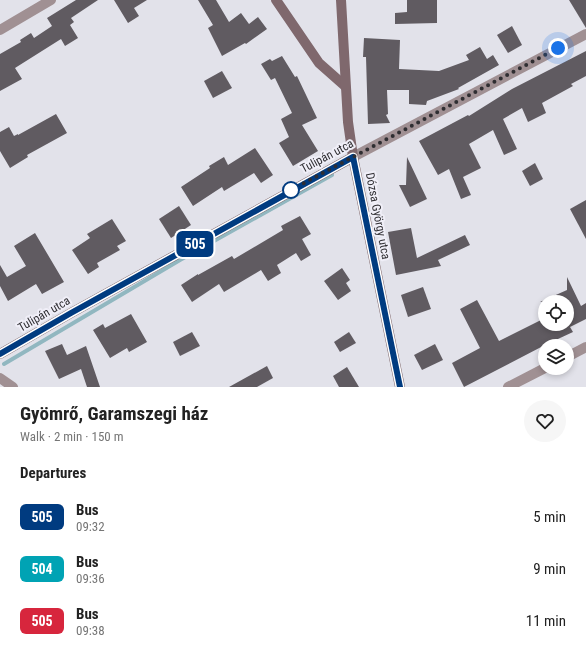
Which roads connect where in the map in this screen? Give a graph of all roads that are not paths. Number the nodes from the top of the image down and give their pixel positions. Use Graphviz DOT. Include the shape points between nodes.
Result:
graph roads {
  1 [pos="51,0"];
  2 [pos="276,0"];
  3 [pos="341,0"];
  4 [pos="0,30"];
  5 [pos="586,34"];
  6 [pos="346,86"];
  7 [pos="353,157"];
  8 [pos="586,347"];
  9 [pos="574,353"];
  10 [pos="0,354"];
  11 [pos="538,372"];
  12 [pos="0,378"];
  13 [pos="13,387"];
  14 [pos="400,387"];
  15 [pos="508,387"];
  1 -- 4 [label="street"];
  2 -- 6 [label="street" via="319,63"];
  3 -- 6 [label="street, Dózsa György utca"];
  5 -- 7 [label="street, Tulipán utca"];
  6 -- 7 [label="street, Dózsa György utca"];
  7 -- 10 [label="street, Tulipán utca"];
  7 -- 14 [label="street, Dózsa György utca"];
  8 -- 9 [label="street"];
  11 -- 15 [label="street"];
  12 -- 13 [label="street"];
}
